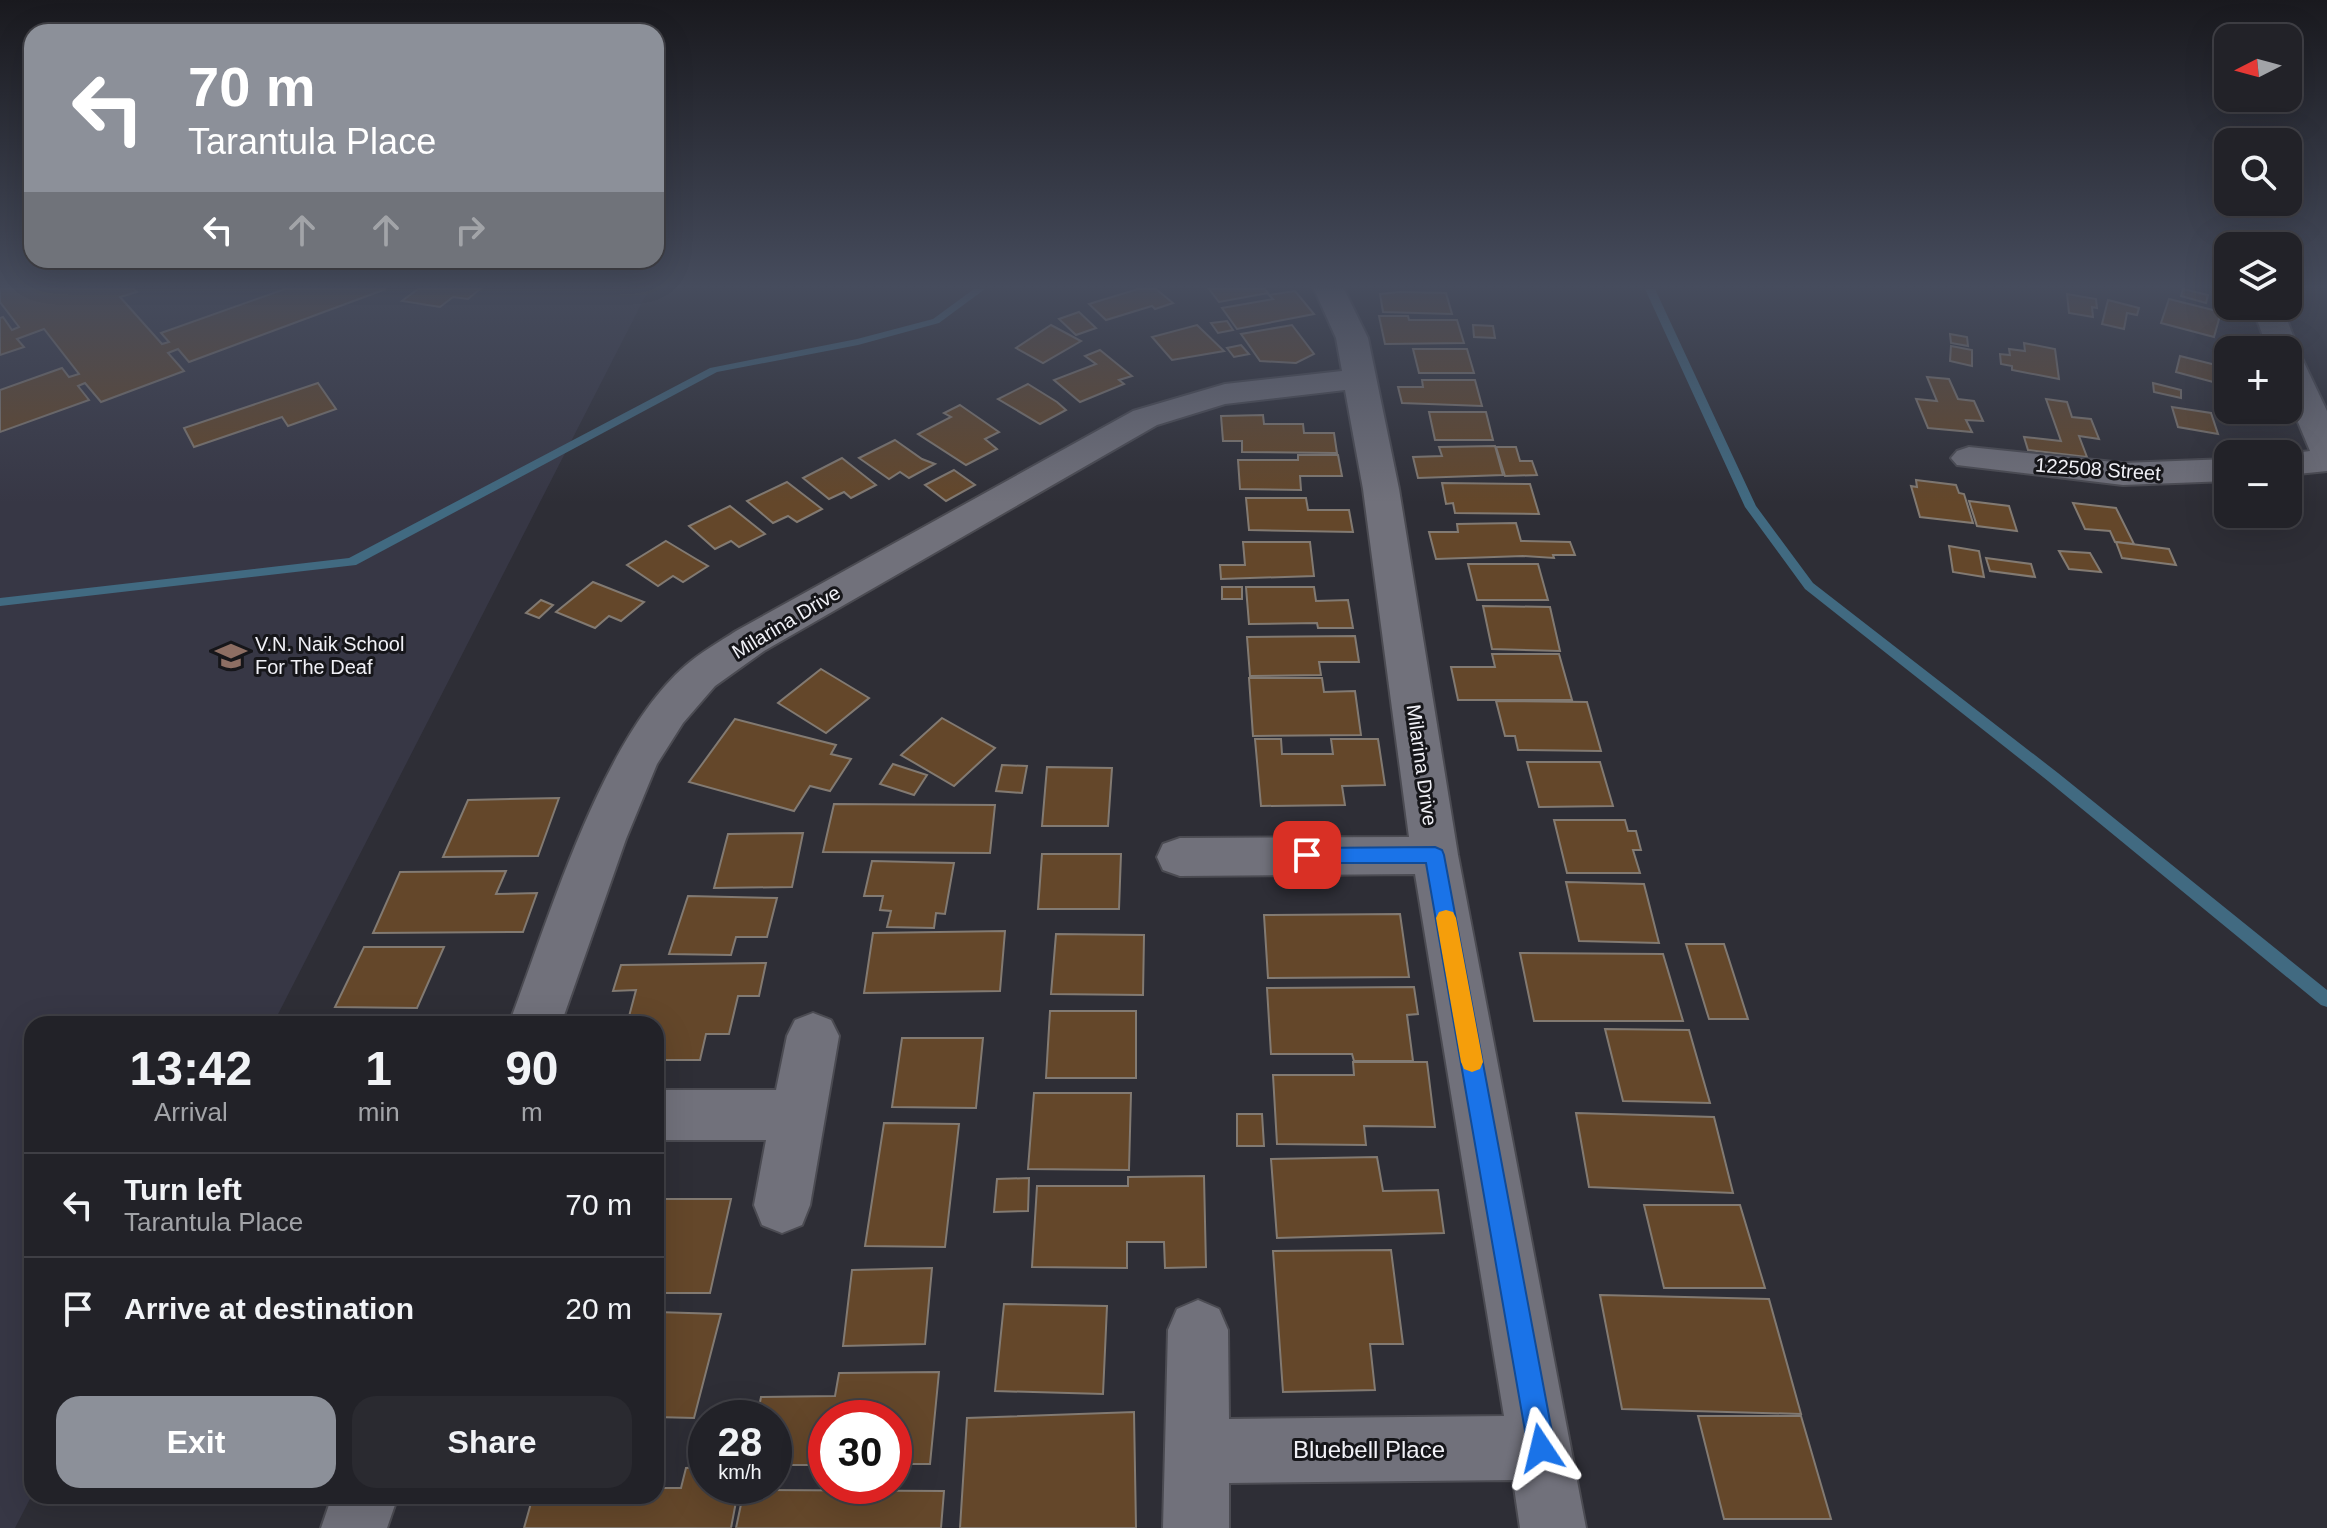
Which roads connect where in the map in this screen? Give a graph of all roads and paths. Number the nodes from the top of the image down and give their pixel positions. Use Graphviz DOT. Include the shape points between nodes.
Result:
graph roads {
  1 [pos="1356,360"];
  2 [pos="1360,379"];
  3 [pos="2302,392"];
  4 [pos="2327,451"];
  5 [pos="1969,458"];
  6 [pos="2327,460"];
  7 [pos="2302,463"];
  8 [pos="2214,471"];
  9 [pos="1435,855"];
  10 [pos="1180,857"];
  11 [pos="538,1016"];
  12 [pos="813,1036"];
  13 [pos="664,1115"];
  14 [pos="800,1115"];
  15 [pos="782,1205"];
  16 [pos="1198,1330"];
  17 [pos="1541,1448"];
  18 [pos="1197,1451"];
  19 [pos="362,1504"];
  20 [pos="354,1528"];
  21 [pos="1196,1528"];
  22 [pos="1553,1528"];
  1 -- 2 [label="street, Milarina Drive"];
  2 -- 9 [label="street, Milarina Drive"];
  2 -- 11 [label="street, Milarina Drive" via="1245,388 1181,403 1145,418 750,641 700,676 637,760"];
  3 -- 4 [label="street"];
  5 -- 8 [label="street, 122508 Street" via="2123,474"];
  6 -- 7 [label="street"];
  9 -- 10 [label="street"];
  9 -- 17 [label="street, Milarina Drive"];
  12 -- 14 [label="street"];
  13 -- 14 [label="street"];
  14 -- 15 [label="street"];
  16 -- 18 [label="street"];
  17 -- 18 [label="street, Bluebell Place"];
  17 -- 22 [label="street, Milarina Drive"];
  18 -- 21 [label="street"];
  19 -- 20 [label="street"];
}
